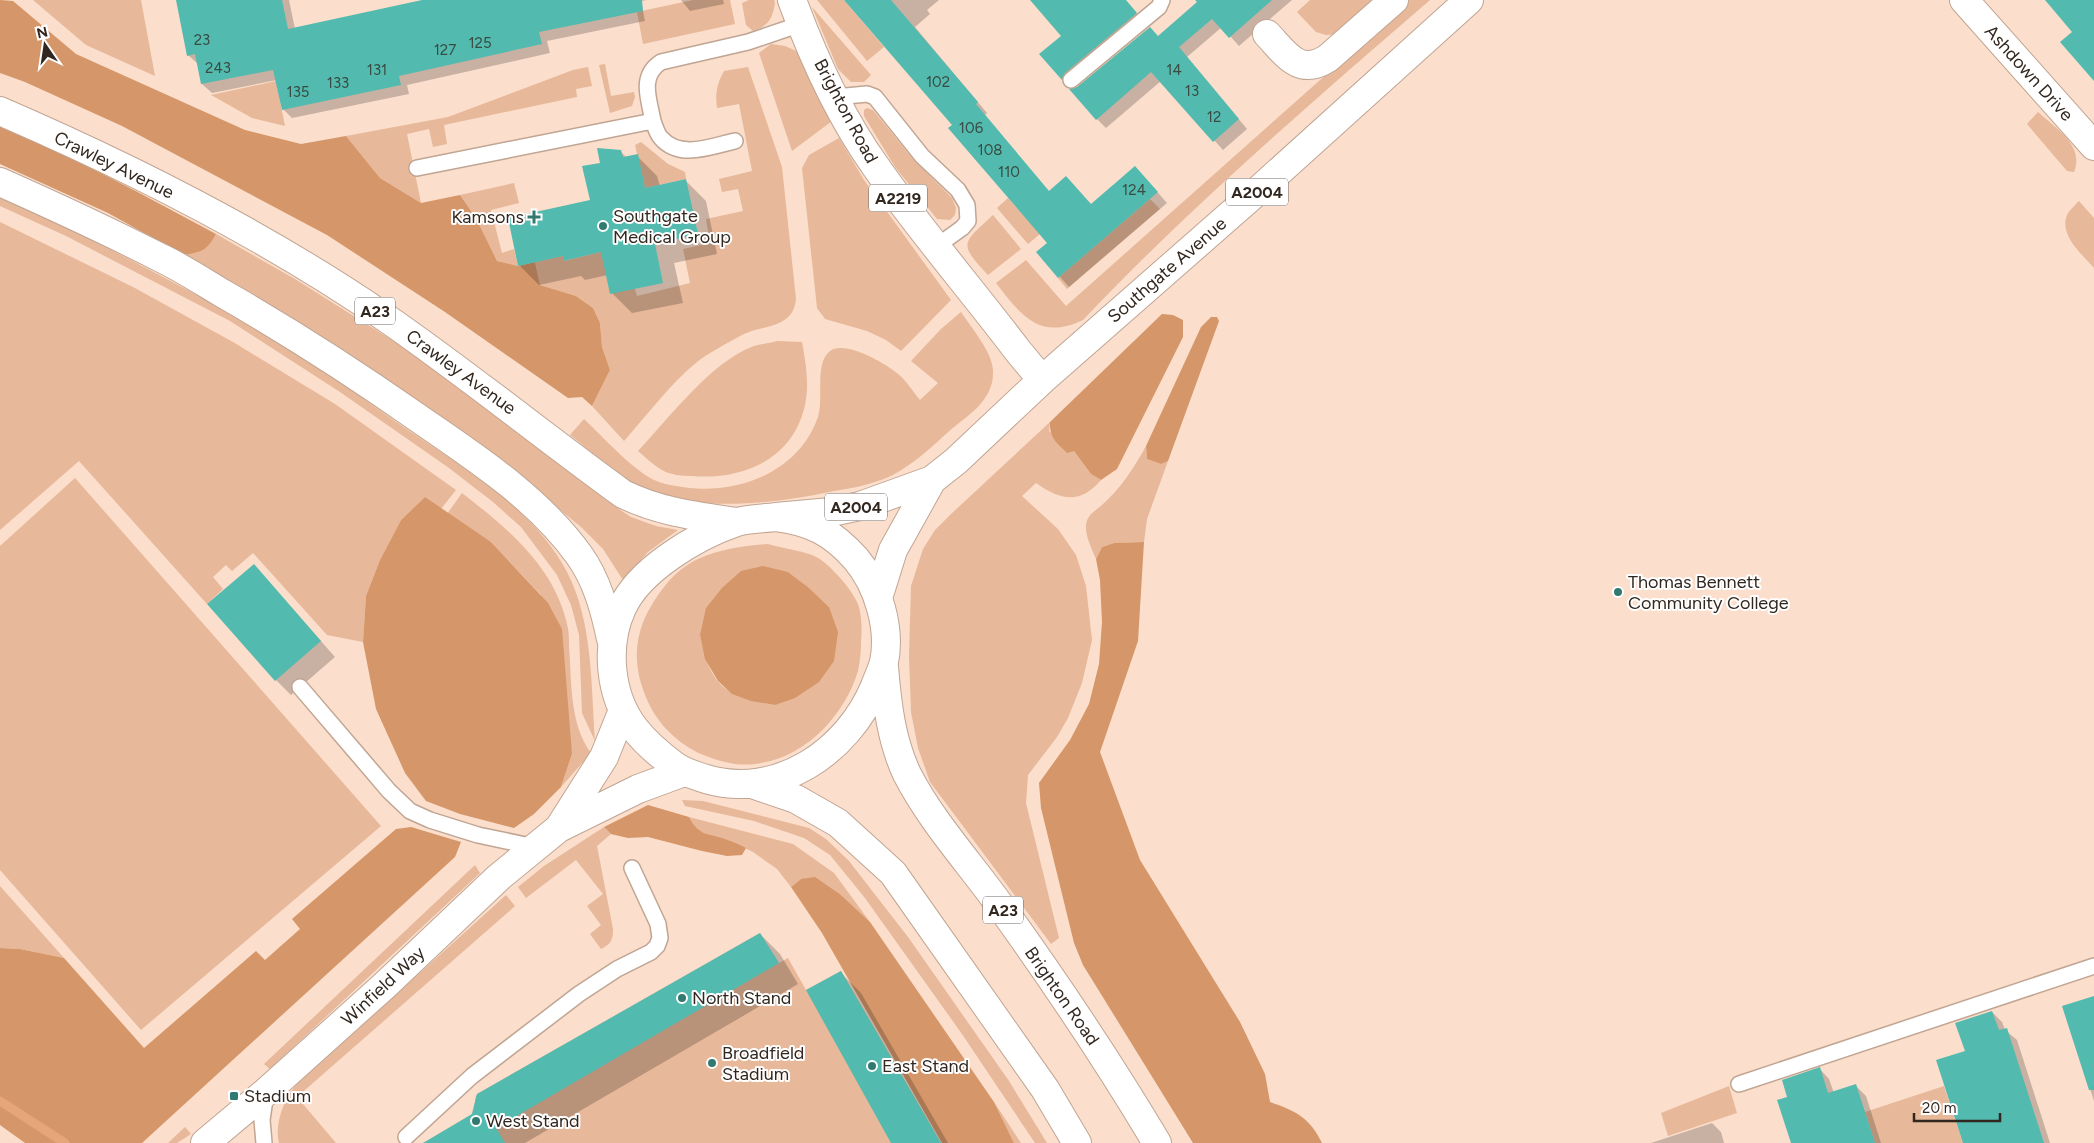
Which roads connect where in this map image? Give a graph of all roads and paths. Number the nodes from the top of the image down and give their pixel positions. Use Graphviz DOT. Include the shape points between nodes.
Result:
graph roads {
  1 [pos="1162,0"];
  2 [pos="1394,0"];
  3 [pos="1469,0"];
  4 [pos="1964,0"];
  5 [pos="797,12"];
  6 [pos="1267,34"];
  7 [pos="1071,80"];
  8 [pos="835,96"];
  9 [pos="0,111"];
  10 [pos="653,121"];
  11 [pos="735,141"];
  12 [pos="2094,146"];
  13 [pos="417,168"];
  14 [pos="0,182"];
  15 [pos="937,246"];
  16 [pos="1042,380"];
  17 [pos="932,480"];
  18 [pos="776,517"];
  19 [pos="736,522"];
  20 [pos="878,598"];
  21 [pos="612,641"];
  22 [pos="884,663"];
  23 [pos="300,687"];
  24 [pos="623,710"];
  25 [pos="684,772"];
  26 [pos="752,784"];
  27 [pos="560,828"];
  28 [pos="535,848"];
  29 [pos="632,868"];
  30 [pos="2094,966"];
  31 [pos="1739,1084"];
  32 [pos="266,1092"];
  33 [pos="405,1141"];
  34 [pos="205,1143"];
  35 [pos="264,1143"];
  36 [pos="1077,1143"];
  37 [pos="1157,1143"];
  1 -- 7 [label="lane" via="1159,7"];
  2 -- 6 [label="main road" via="1328,58 1308,67 1290,59"];
  3 -- 16 [label="main road, Southgate Avenue / A2004"];
  4 -- 12 [label="main road, Ashdown Drive"];
  5 -- 8 [label="main road, Brighton Road / A2219"];
  5 -- 10 [label="lane" via="748,42 653,66 647,80"];
  8 -- 15 [label="main road, Brighton Road / A2219" via="874,166"];
  8 -- 15 [label="lane" via="867,94 875,97 922,156 964,197 968,221"];
  9 -- 19 [label="main road, Crawley Avenue / A23" via="82,147 312,270 465,374 623,494 646,505 676,513"];
  10 -- 11 [label="lane" via="661,138 680,150"];
  10 -- 13 [label="lane"];
  14 -- 21 [label="main road" via="178,268 276,324 446,437 536,505 563,534 594,582 604,606"];
  15 -- 16 [label="main road, Brighton Road / A2219"];
  16 -- 17 [label="main road, Southgate Avenue / A2004"];
  17 -- 18 [label="main road, Southgate Avenue / A2004" via="860,506"];
  17 -- 20 [label="main road, Southgate Avenue / A2004" via="894,550"];
  18 -- 19 [label="main road"];
  18 -- 20 [label="main road" via="815,526 833,538 864,569"];
  19 -- 21 [label="main road" via="689,545 652,570 622,607"];
  20 -- 22 [label="main road" via="884,620"];
  21 -- 24 [label="main road" via="615,686"];
  22 -- 26 [label="main road" via="855,723 833,746 790,774"];
  22 -- 37 [label="main road, Brighton Road / A23" via="888,708 897,748 919,795 1085,1028"];
  23 -- 28 [label="lane" via="410,811 478,835"];
  24 -- 25 [label="main road" via="648,743"];
  24 -- 27 [label="main road, Winfield Way" via="604,757"];
  25 -- 26 [label="main road" via="725,784"];
  25 -- 27 [label="main road, Winfield Way" via="638,789"];
  26 -- 36 [label="main road" via="796,799 838,823 893,873 1045,1089"];
  27 -- 28 [label="main road, Winfield Way"];
  28 -- 32 [label="main road, Winfield Way" via="499,877"];
  29 -- 33 [label="lane" via="658,924 660,938 657,946 579,994 472,1076"];
  30 -- 31 [label="lane"];
  32 -- 34 [label="main road, Winfield Way"];
  32 -- 35 [label="lane" via="262,1120"];
}
